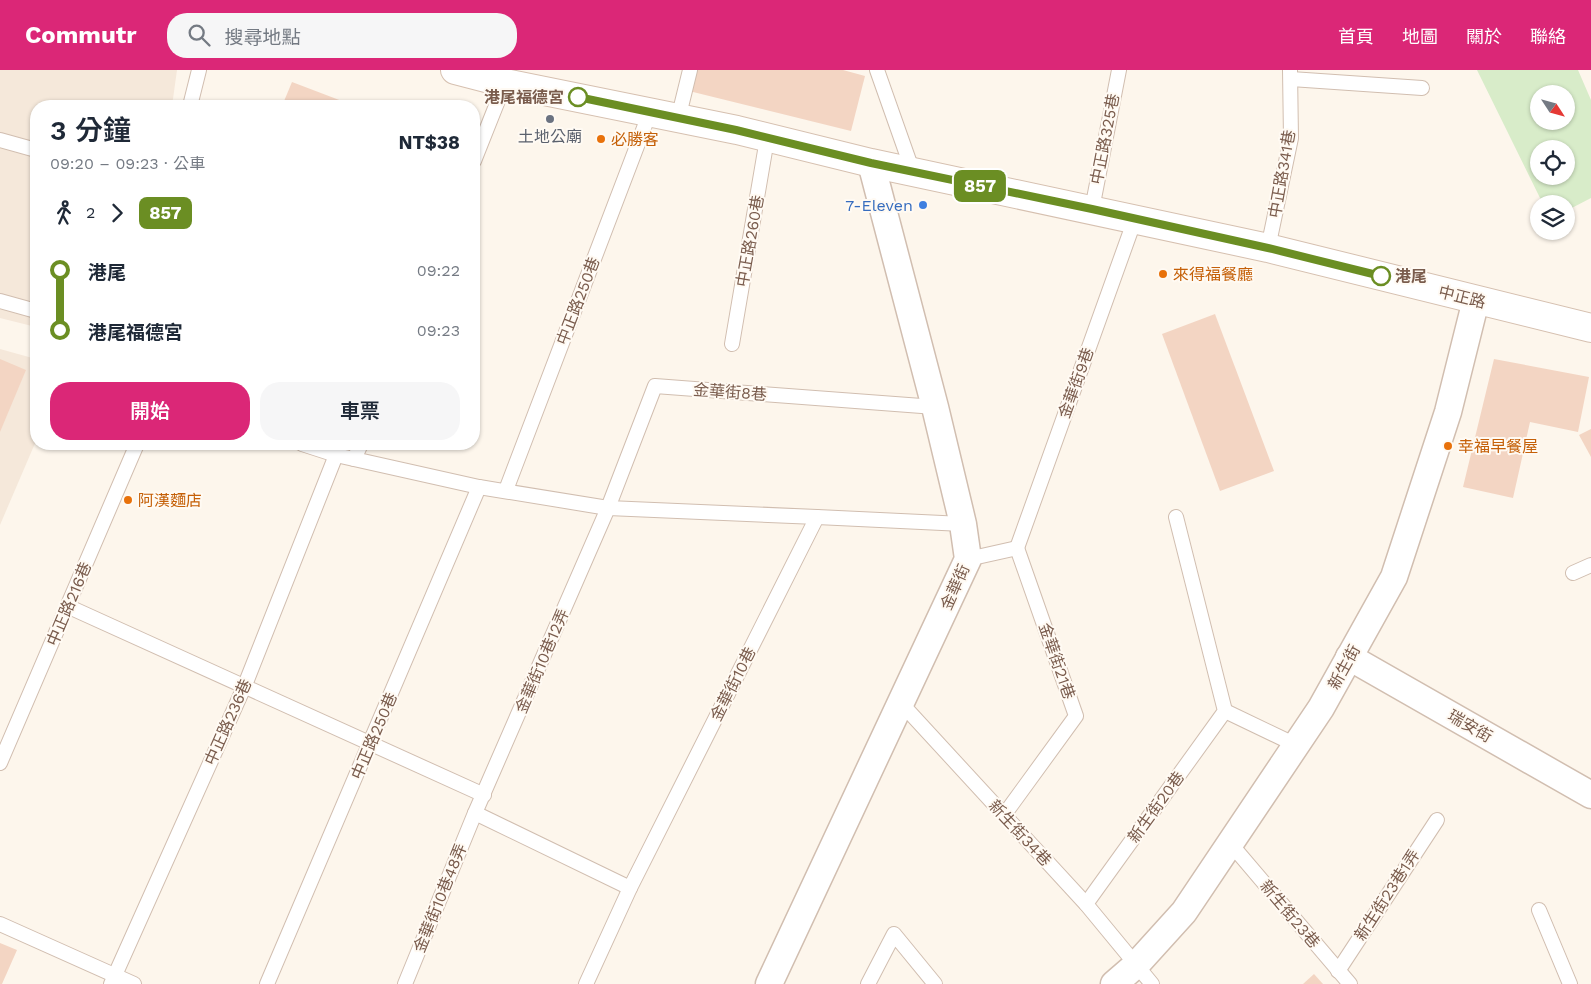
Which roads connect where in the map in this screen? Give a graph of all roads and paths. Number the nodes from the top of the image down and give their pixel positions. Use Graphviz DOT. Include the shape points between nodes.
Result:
graph roads {
  1 [pos="199,70"];
  2 [pos="455,70"];
  3 [pos="690,70"];
  4 [pos="877,70"];
  5 [pos="1118,70"];
  6 [pos="1291,75"];
  7 [pos="507,76"];
  8 [pos="1422,88"];
  9 [pos="192,100"];
  10 [pos="650,112"];
  11 [pos="678,119"];
  12 [pos="767,139"];
  13 [pos="0,140"];
  14 [pos="480,146"];
  15 [pos="30,148"];
  16 [pos="871,163"];
  17 [pos="913,172"];
  18 [pos="1092,209"];
  19 [pos="1135,219"];
  20 [pos="1268,248"];
  21 [pos="1476,300"];
  22 [pos="0,301"];
  23 [pos="30,309"];
  24 [pos="1590,329"];
  25 [pos="732,344"];
  26 [pos="935,408"];
  27 [pos="134,450"];
  28 [pos="321,450"];
  29 [pos="358,450"];
  30 [pos="336,455"];
  31 [pos="354,459"];
  32 [pos="479,487"];
  33 [pos="506,490"];
  34 [pos="608,508"];
  35 [pos="817,517"];
  36 [pos="1176,517"];
  37 [pos="963,524"];
  38 [pos="1017,548"];
  39 [pos="968,560"];
  40 [pos="1591,565"];
  41 [pos="1573,573"];
  42 [pos="67,606"];
  43 [pos="1349,657"];
  44 [pos="245,685"];
  45 [pos="901,703"];
  46 [pos="1225,711"];
  47 [pos="370,744"];
  48 [pos="1296,745"];
  49 [pos="0,763"];
  50 [pos="484,795"];
  51 [pos="1591,795"];
  52 [pos="475,813"];
  53 [pos="1004,815"];
  54 [pos="1436,820"];
  55 [pos="1230,843"];
  56 [pos="630,888"];
  57 [pos="1086,904"];
  58 [pos="1539,910"];
  59 [pos="0,924"];
  60 [pos="1338,970"];
  61 [pos="1144,974"];
  62 [pos="113,980"];
  63 [pos="134,984"];
  64 [pos="267,984"];
  65 [pos="405,984"];
  66 [pos="586,984"];
  67 [pos="769,984"];
  68 [pos="868,984"];
  69 [pos="935,984"];
  70 [pos="1114,984"];
  71 [pos="1350,984"];
  72 [pos="1570,984"];
  1 -- 9 [label="lane"];
  2 -- 7 [label="main road, 中正路"];
  3 -- 11 [label="lane"];
  4 -- 17 [label="lane"];
  5 -- 18 [label="lane, 中正路325巷"];
  6 -- 8 [label="lane"];
  6 -- 20 [label="lane, 中正路341巷" via="1291,138"];
  7 -- 10 [label="main road, 中正路"];
  7 -- 14 [label="lane"];
  10 -- 11 [label="main road, 中正路"];
  10 -- 33 [label="lane, 中正路250巷"];
  11 -- 12 [label="main road, 中正路"];
  12 -- 16 [label="main road, 中正路"];
  12 -- 25 [label="lane, 中正路260巷"];
  13 -- 15 [label="lane"];
  16 -- 17 [label="main road, 中正路"];
  16 -- 26 [label="street, 金華街"];
  17 -- 18 [label="main road, 中正路"];
  18 -- 19 [label="main road, 中正路"];
  19 -- 20 [label="main road, 中正路"];
  19 -- 38 [label="lane, 金華街9巷"];
  20 -- 21 [label="main road, 中正路"];
  21 -- 24 [label="main road, 中正路"];
  21 -- 43 [label="street, 新生街" via="1448,412 1394,577"];
  22 -- 23 [label="lane"];
  26 -- 34 [label="lane, 金華街8巷" via="655,386"];
  26 -- 37 [label="street, 金華街"];
  27 -- 42 [label="lane, 中正路216巷"];
  28 -- 30 [label="lane"];
  29 -- 31 [label="lane"];
  30 -- 31 [label="lane"];
  30 -- 44 [label="lane, 中正路236巷"];
  31 -- 32 [label="lane"];
  32 -- 33 [label="lane"];
  32 -- 47 [label="lane, 中正路250巷"];
  33 -- 34 [label="lane"];
  34 -- 35 [label="lane"];
  34 -- 50 [label="lane, 金華街10巷12弄"];
  35 -- 37 [label="lane"];
  35 -- 56 [label="lane, 金華街10巷"];
  36 -- 46 [label="lane"];
  37 -- 39 [label="street, 金華街"];
  38 -- 39 [label="lane"];
  38 -- 53 [label="lane, 金華街21巷" via="1076,716"];
  39 -- 45 [label="street, 金華街"];
  40 -- 41 [label="lane"];
  42 -- 44 [label="lane"];
  42 -- 49 [label="lane, 中正路216巷"];
  43 -- 48 [label="street, 新生街"];
  43 -- 51 [label="street, 瑞安街"];
  44 -- 47 [label="lane"];
  44 -- 62 [label="lane, 中正路236巷"];
  45 -- 53 [label="lane, 新生街34巷"];
  45 -- 67 [label="street, 金華街"];
  46 -- 48 [label="lane"];
  46 -- 57 [label="lane, 新生街20巷"];
  47 -- 50 [label="lane"];
  47 -- 64 [label="lane, 中正路250巷"];
  48 -- 55 [label="street, 新生街"];
  50 -- 52 [label="lane, 金華街10巷12弄"];
  52 -- 56 [label="lane"];
  52 -- 65 [label="lane, 金華街10巷48弄"];
  53 -- 57 [label="lane, 新生街34巷"];
  54 -- 60 [label="lane, 新生街23巷1弄"];
  55 -- 60 [label="lane, 新生街23巷"];
  55 -- 61 [label="street, 新生街"];
  56 -- 66 [label="lane, 金華街10巷"];
  57 -- 61 [label="lane, 新生街34巷"];
  58 -- 72 [label="lane"];
  59 -- 62 [label="lane"];
  60 -- 71 [label="lane, 新生街23巷"];
  61 -- 70 [label="street, 新生街"];
  62 -- 63 [label="lane"];
  68 -- 69 [label="lane" via="894,934"];
}
